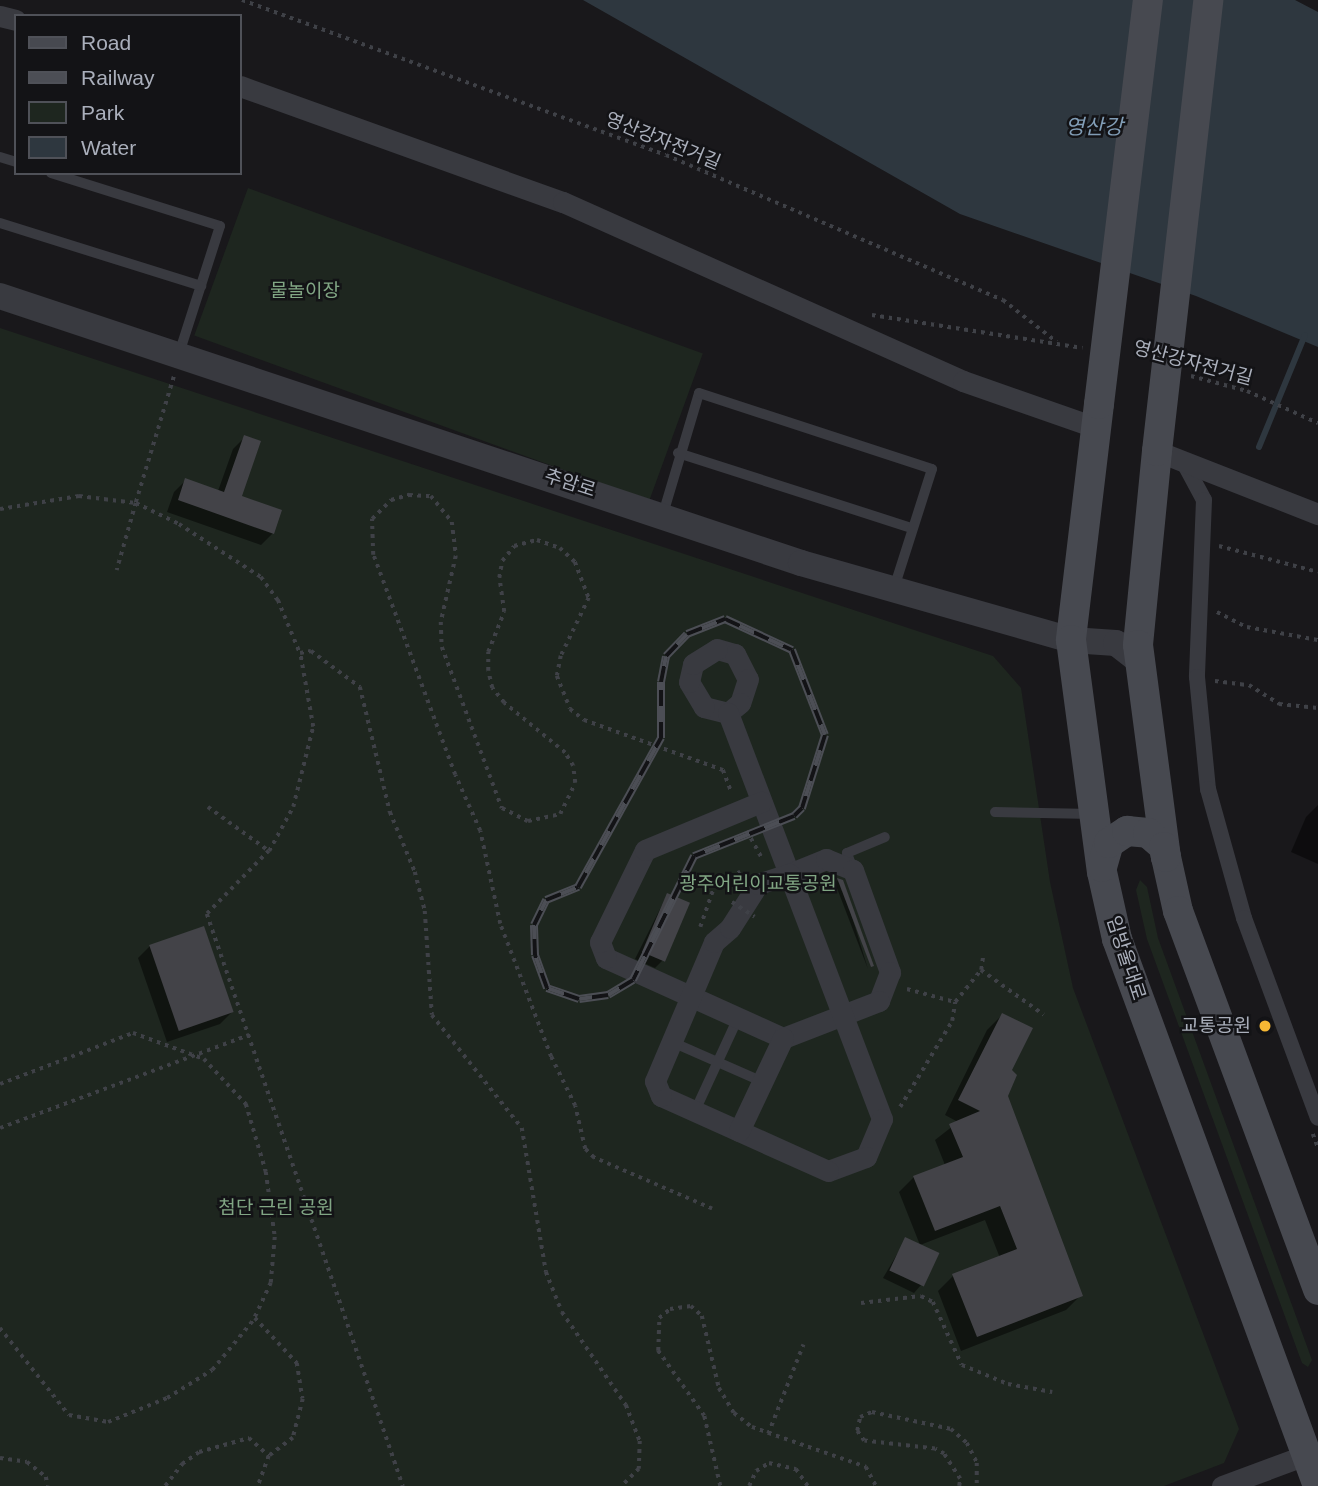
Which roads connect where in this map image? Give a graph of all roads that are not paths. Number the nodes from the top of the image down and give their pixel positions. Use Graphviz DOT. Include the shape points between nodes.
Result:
graph roads {
  1 [pos="1148,0"];
  2 [pos="1208,0"];
  3 [pos="242,87"];
  4 [pos="57,175"];
  5 [pos="0,223"];
  6 [pos="201,286"];
  7 [pos="0,296"];
  8 [pos="177,365"];
  9 [pos="1097,416"];
  10 [pos="678,453"];
  11 [pos="1170,456"];
  12 [pos="663,514"];
  13 [pos="1318,514"];
  14 [pos="911,528"];
  15 [pos="894,590"];
  16 [pos="1071,640"];
  17 [pos="1140,662"];
  18 [pos="728,713"];
  19 [pos="761,802"];
  20 [pos="995,812"];
  21 [pos="1094,814"];
  22 [pos="885,837"];
  23 [pos="1166,857"];
  24 [pos="853,870"];
  25 [pos="1102,872"];
  26 [pos="789,874"];
  27 [pos="692,998"];
  28 [pos="842,1015"];
  29 [pos="738,1018"];
  30 [pos="783,1038"];
  31 [pos="672,1042"];
  32 [pos="717,1063"];
  33 [pos="761,1081"];
  34 [pos="695,1111"];
  35 [pos="1318,1118"];
  36 [pos="739,1131"];
  37 [pos="1318,1290"];
  38 [pos="1307,1447"];
  39 [pos="1222,1486"];
  40 [pos="1318,1486"];
  1 -- 9 [label="main road, 임방울대로, bridge"];
  2 -- 11 [label="main road, bridge"];
  3 -- 9 [label="street" via="564,202 963,381"];
  4 -- 6 [label="lane" via="220,226"];
  5 -- 6 [label="lane"];
  6 -- 8 [label="lane"];
  7 -- 8 [label="street, 추암로"];
  8 -- 12 [label="street, 추암로"];
  9 -- 16 [label="main road, 임방울대로"];
  10 -- 12 [label="lane"];
  10 -- 14 [label="lane"];
  10 -- 14 [label="lane" via="699,393 932,470"];
  11 -- 13 [label="street"];
  11 -- 17 [label="main road"];
  11 -- 35 [label="street" via="1204,499 1197,683 1208,789 1225,857"];
  12 -- 15 [label="street, 추암로"];
  14 -- 15 [label="lane"];
  15 -- 16 [label="street, 추암로"];
  16 -- 17 [label="street, 추암로" via="1116,643"];
  16 -- 21 [label="main road, 임방울대로"];
  17 -- 23 [label="main road"];
  18 -- 19 [label="street"];
  19 -- 26 [label="street"];
  19 -- 27 [label="street" via="645,850 600,942 606,958"];
  20 -- 21 [label="lane"];
  21 -- 25 [label="main road, 임방울대로"];
  22 -- 24 [label="lane" via="847,853"];
  23 -- 25 [label="main road" via="1164,847 1148,833 1127,831 1109,842"];
  23 -- 37 [label="main road" via="1178,911"];
  24 -- 26 [label="street" via="826,859"];
  24 -- 28 [label="street" via="890,972 879,1001"];
  25 -- 38 [label="main road, 임방울대로" via="1117,939"];
  26 -- 27 [label="street" via="758,884 730,928 714,942"];
  26 -- 28 [label="street"];
  27 -- 29 [label="street"];
  27 -- 31 [label="street"];
  28 -- 30 [label="street"];
  28 -- 36 [label="street" via="882,1119 866,1157 828,1171"];
  29 -- 30 [label="street"];
  29 -- 32 [label="lane"];
  30 -- 33 [label="street"];
  31 -- 32 [label="lane"];
  31 -- 34 [label="street" via="655,1081 661,1096"];
  32 -- 33 [label="lane"];
  32 -- 34 [label="lane"];
  33 -- 36 [label="street"];
  34 -- 36 [label="street"];
  38 -- 39 [label="street"];
  38 -- 40 [label="main road, 임방울대로"];
}
